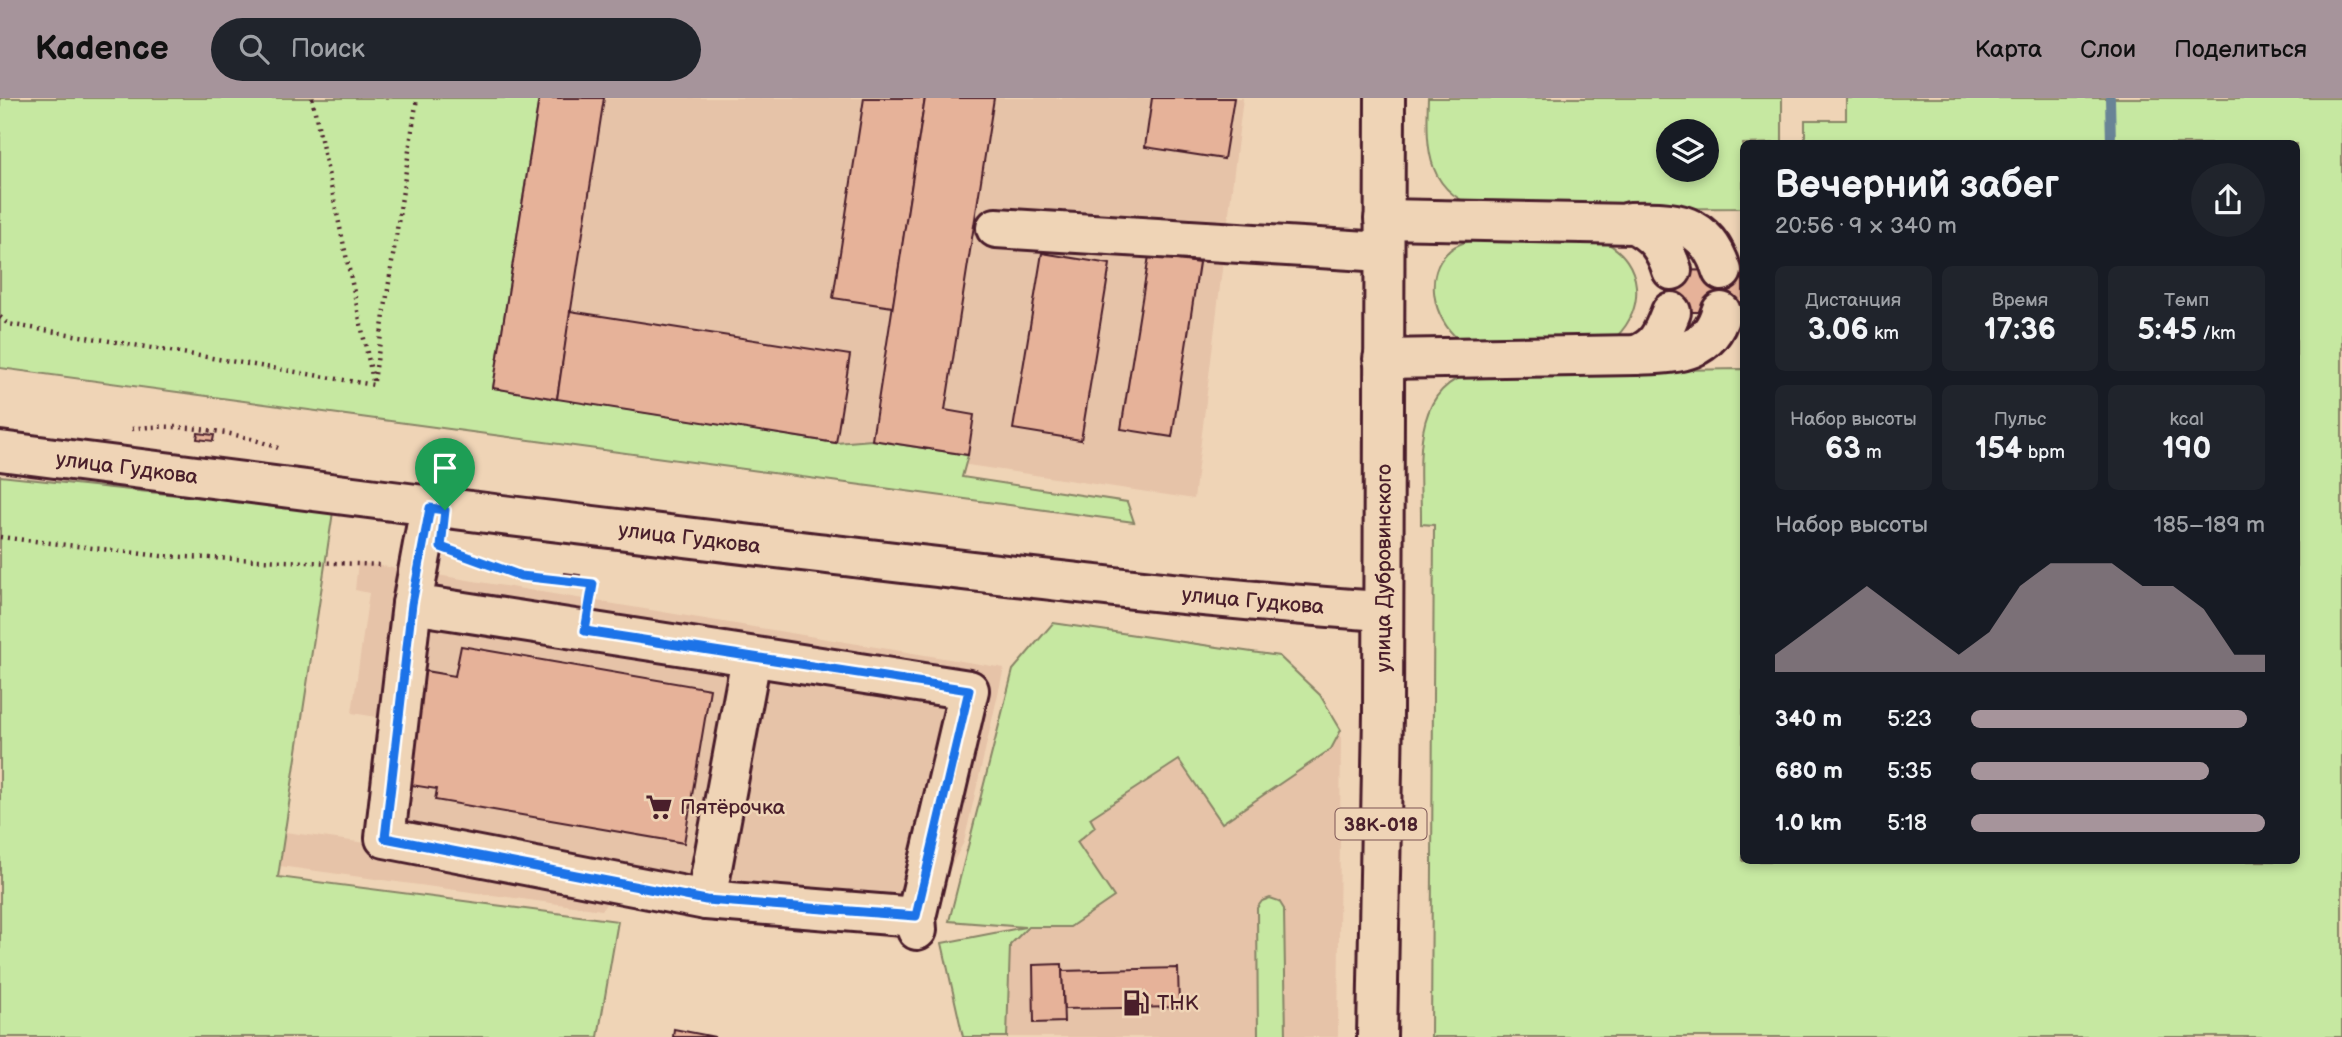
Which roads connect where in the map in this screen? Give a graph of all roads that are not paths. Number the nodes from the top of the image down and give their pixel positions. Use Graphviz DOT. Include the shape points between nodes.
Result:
graph roads {
  1 [pos="1385,98"];
  2 [pos="1614,222"];
  3 [pos="996,228"];
  4 [pos="1384,236"];
  5 [pos="1672,270"];
  6 [pos="1721,271"];
  7 [pos="1671,312"];
  8 [pos="1721,312"];
  9 [pos="1636,355"];
  10 [pos="1383,359"];
  11 [pos="0,451"];
  12 [pos="438,509"];
  13 [pos="416,587"];
  14 [pos="1381,611"];
  15 [pos="751,658"];
  16 [pos="706,900"];
  17 [pos="1377,1037"];
  1 -- 4 [label="main road, улица Дубровинского / 38К-018"];
  2 -- 4 [label="main road"];
  2 -- 5 [label="main road" via="1649,231 1666,250"];
  2 -- 6 [label="main road" via="1659,222 1698,232 1714,248"];
  3 -- 4 [label="main road"];
  4 -- 10 [label="main road, улица Дубровинского / 38К-018"];
  7 -- 9 [label="main road" via="1651,350"];
  8 -- 9 [label="main road" via="1709,338 1695,349"];
  9 -- 10 [label="main road"];
  10 -- 14 [label="main road, улица Дубровинского / 38К-018"];
  11 -- 12 [label="main road, улица Гудкова"];
  12 -- 13 [label="main road"];
  12 -- 14 [label="main road, улица Гудкова" via="1184,595"];
  13 -- 15 [label="main road" via="585,631"];
  13 -- 16 [label="main road" via="385,838"];
  14 -- 17 [label="main road, улица Дубровинского / 38К-018"];
  15 -- 16 [label="main road"];
  15 -- 16 [label="main road" via="969,690 916,923"];
}
